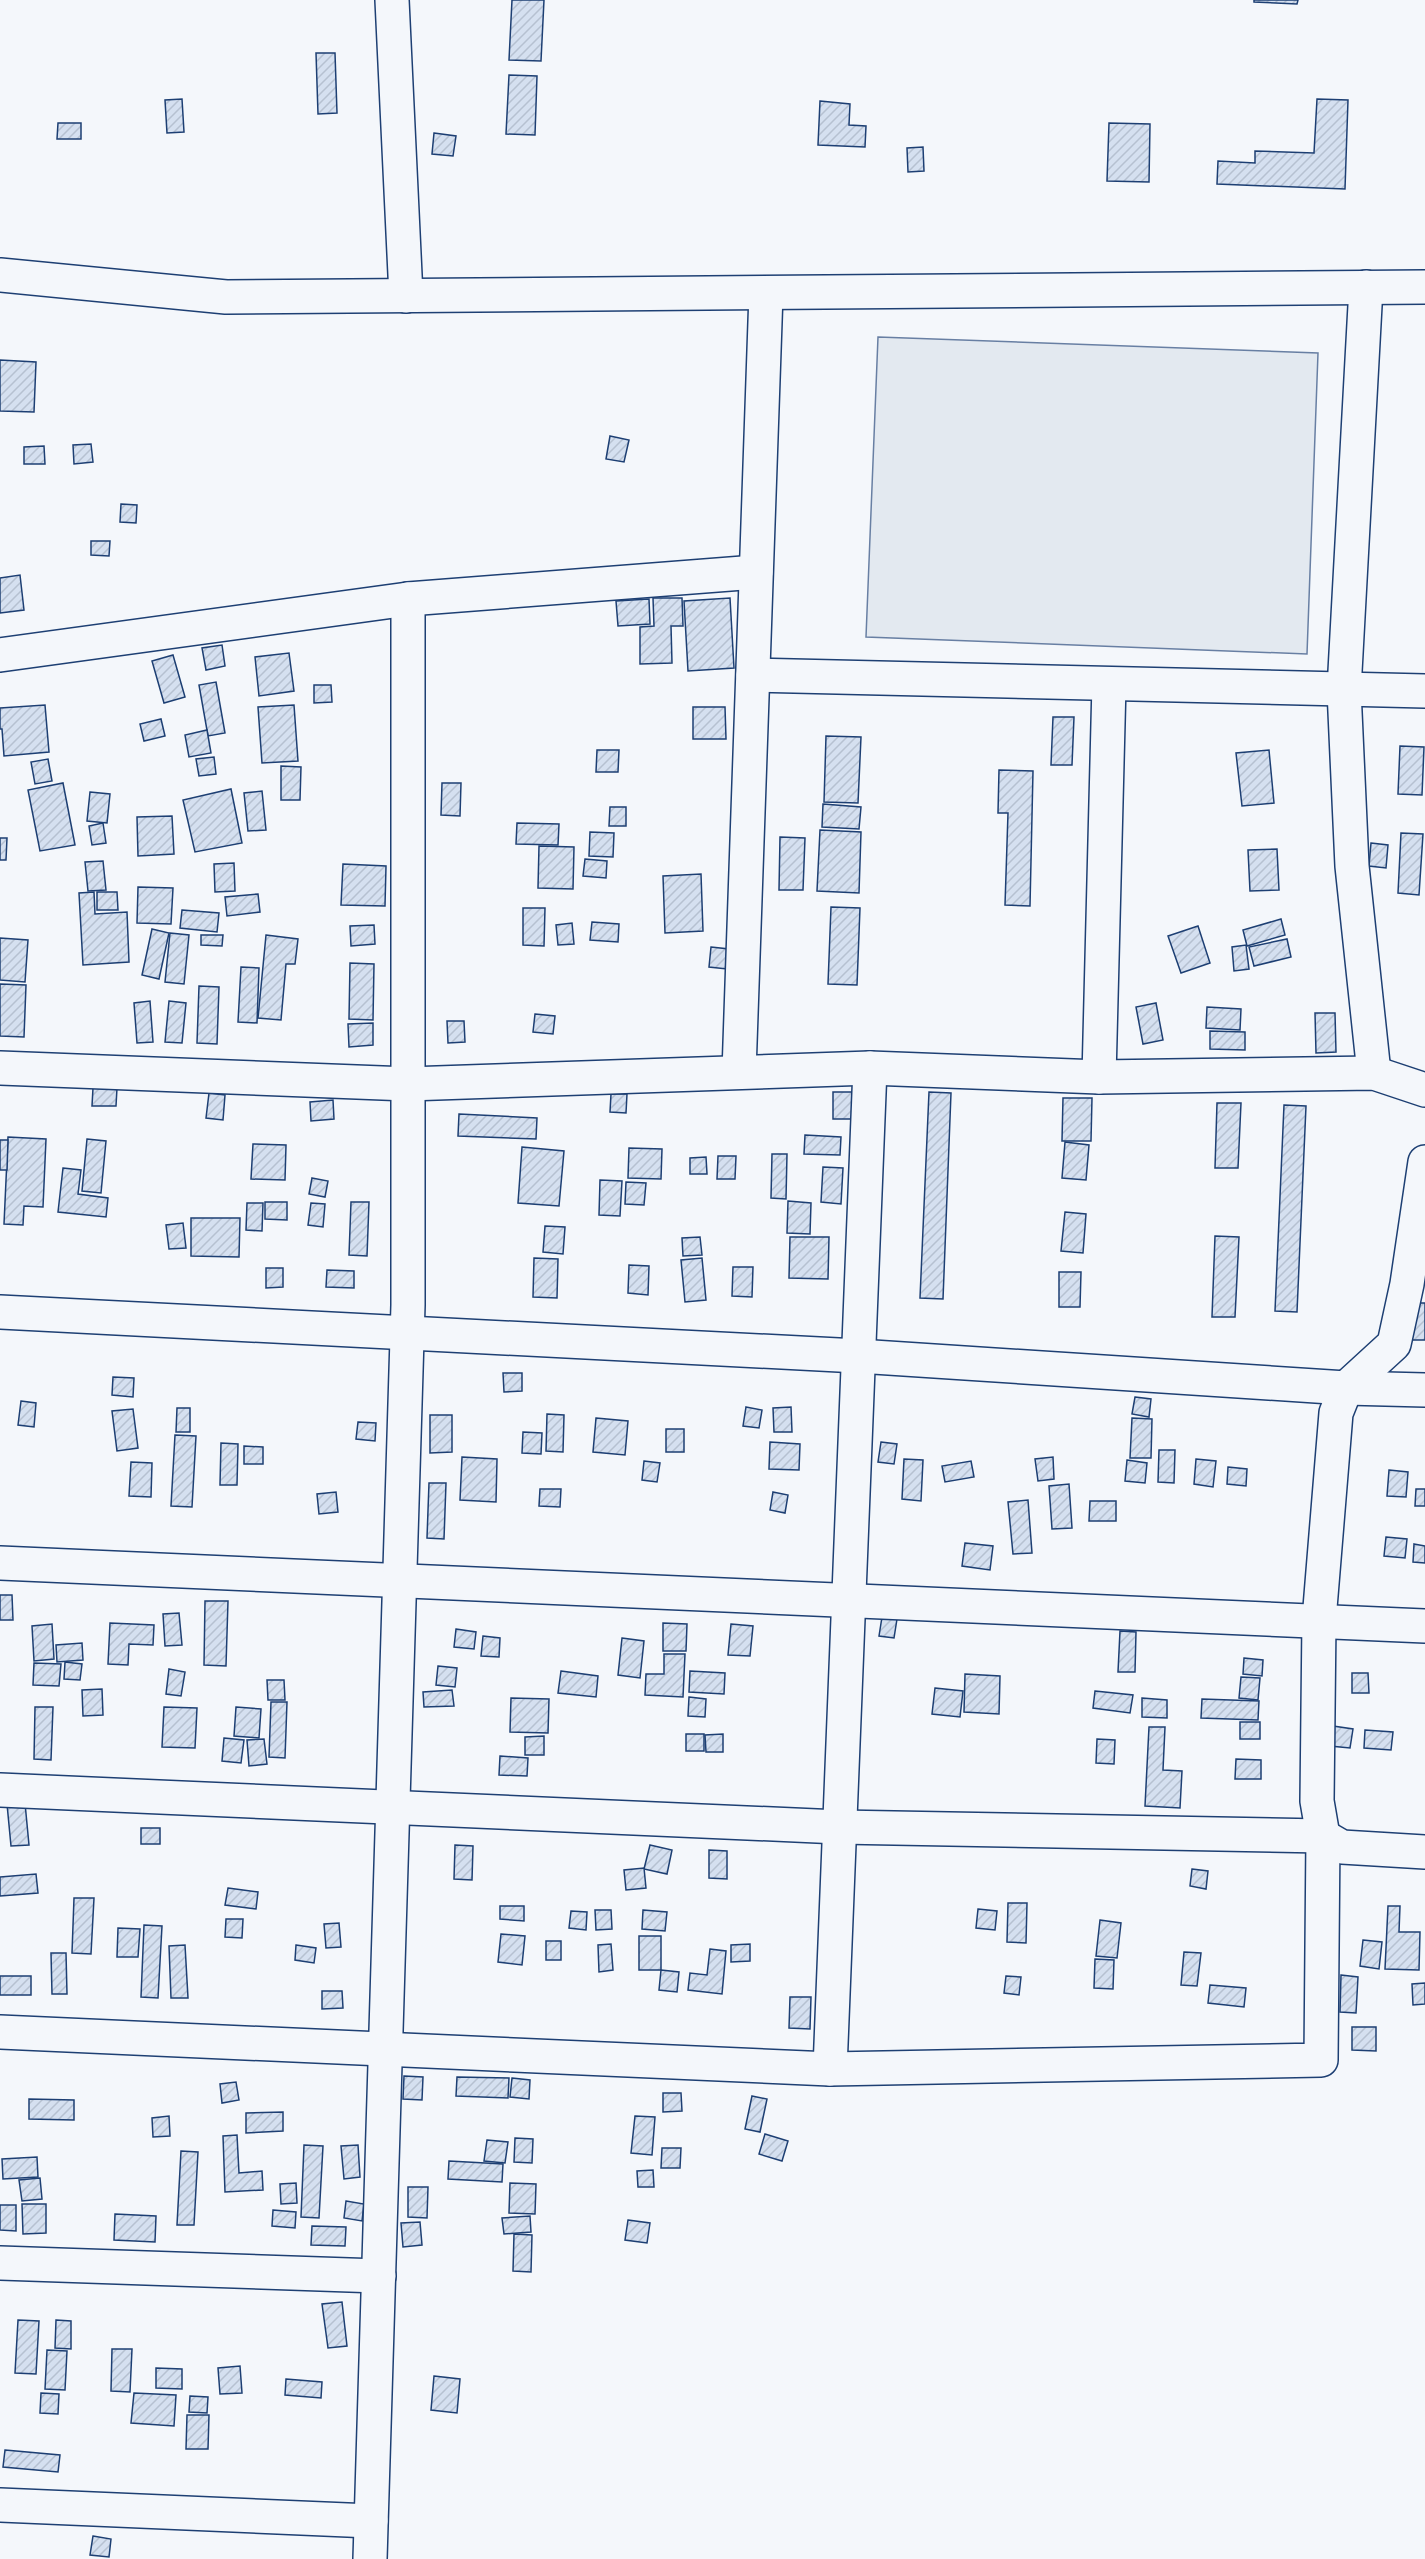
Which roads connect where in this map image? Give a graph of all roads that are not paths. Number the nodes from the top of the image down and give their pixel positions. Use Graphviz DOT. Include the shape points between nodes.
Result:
graph roads {
  1 [pos="392,0"];
  2 [pos="0,275"];
  3 [pos="1425,286"];
  4 [pos="1366,287"];
  5 [pos="766,293"];
  6 [pos="406,296"];
  7 [pos="756,572"];
  8 [pos="408,599"];
  9 [pos="0,655"];
  10 [pos="753,675"];
  11 [pos="1109,684"];
  12 [pos="1344,690"];
  13 [pos="1425,691"];
  14 [pos="0,1068"];
  15 [pos="870,1068"];
  16 [pos="739,1072"];
  17 [pos="1374,1073"];
  18 [pos="1099,1077"];
  19 [pos="408,1084"];
  20 [pos="1425,1090"];
  21 [pos="1425,1162"];
  22 [pos="0,1312"];
  23 [pos="407,1333"];
  24 [pos="858,1356"];
  25 [pos="1346,1388"];
  26 [pos="1425,1390"];
  27 [pos="0,1563"];
  28 [pos="400,1580"];
  29 [pos="848,1600"];
  30 [pos="1319,1620"];
  31 [pos="1425,1626"];
  32 [pos="0,1790"];
  33 [pos="393,1807"];
  34 [pos="839,1827"];
  35 [pos="1323,1836"];
  36 [pos="1425,1852"];
  37 [pos="0,2032"];
  38 [pos="386,2049"];
  39 [pos="830,2069"];
  40 [pos="0,2263"];
  41 [pos="379,2276"];
  42 [pos="0,2505"];
  43 [pos="371,2521"];
  44 [pos="370,2559"];
  1 -- 6 [label="street"];
  2 -- 6 [label="street" via="226,297"];
  3 -- 4 [label="street"];
  4 -- 5 [label="street"];
  4 -- 12 [label="street"];
  5 -- 6 [label="street"];
  5 -- 7 [label="street"];
  7 -- 8 [label="street"];
  7 -- 10 [label="street"];
  8 -- 9 [label="street"];
  8 -- 19 [label="street"];
  10 -- 11 [label="street"];
  10 -- 16 [label="street"];
  11 -- 12 [label="street"];
  11 -- 18 [label="street"];
  12 -- 13 [label="street"];
  12 -- 17 [label="street" via="1352,866"];
  14 -- 19 [label="street"];
  15 -- 16 [label="street"];
  15 -- 18 [label="street"];
  15 -- 24 [label="street"];
  16 -- 19 [label="street"];
  17 -- 18 [label="street"];
  17 -- 20 [label="street"];
  19 -- 23 [label="street"];
  21 -- 25 [label="street" via="1394,1344"];
  22 -- 23 [label="street"];
  23 -- 24 [label="street"];
  23 -- 28 [label="street"];
  24 -- 25 [label="street"];
  24 -- 29 [label="street"];
  25 -- 26 [label="street"];
  25 -- 30 [label="street" via="1336,1413"];
  27 -- 28 [label="street"];
  28 -- 29 [label="street"];
  28 -- 33 [label="street"];
  29 -- 30 [label="street"];
  29 -- 34 [label="street"];
  30 -- 31 [label="street"];
  30 -- 35 [label="street" via="1317,1801"];
  32 -- 33 [label="street"];
  33 -- 34 [label="street"];
  33 -- 38 [label="street"];
  34 -- 35 [label="street"];
  34 -- 39 [label="street"];
  35 -- 36 [label="street" via="1342,1848"];
  35 -- 39 [label="street" via="1320,2060"];
  37 -- 38 [label="street"];
  38 -- 39 [label="street"];
  38 -- 41 [label="street"];
  40 -- 41 [label="street"];
  41 -- 43 [label="street"];
  42 -- 43 [label="street"];
  43 -- 44 [label="street"];
}
